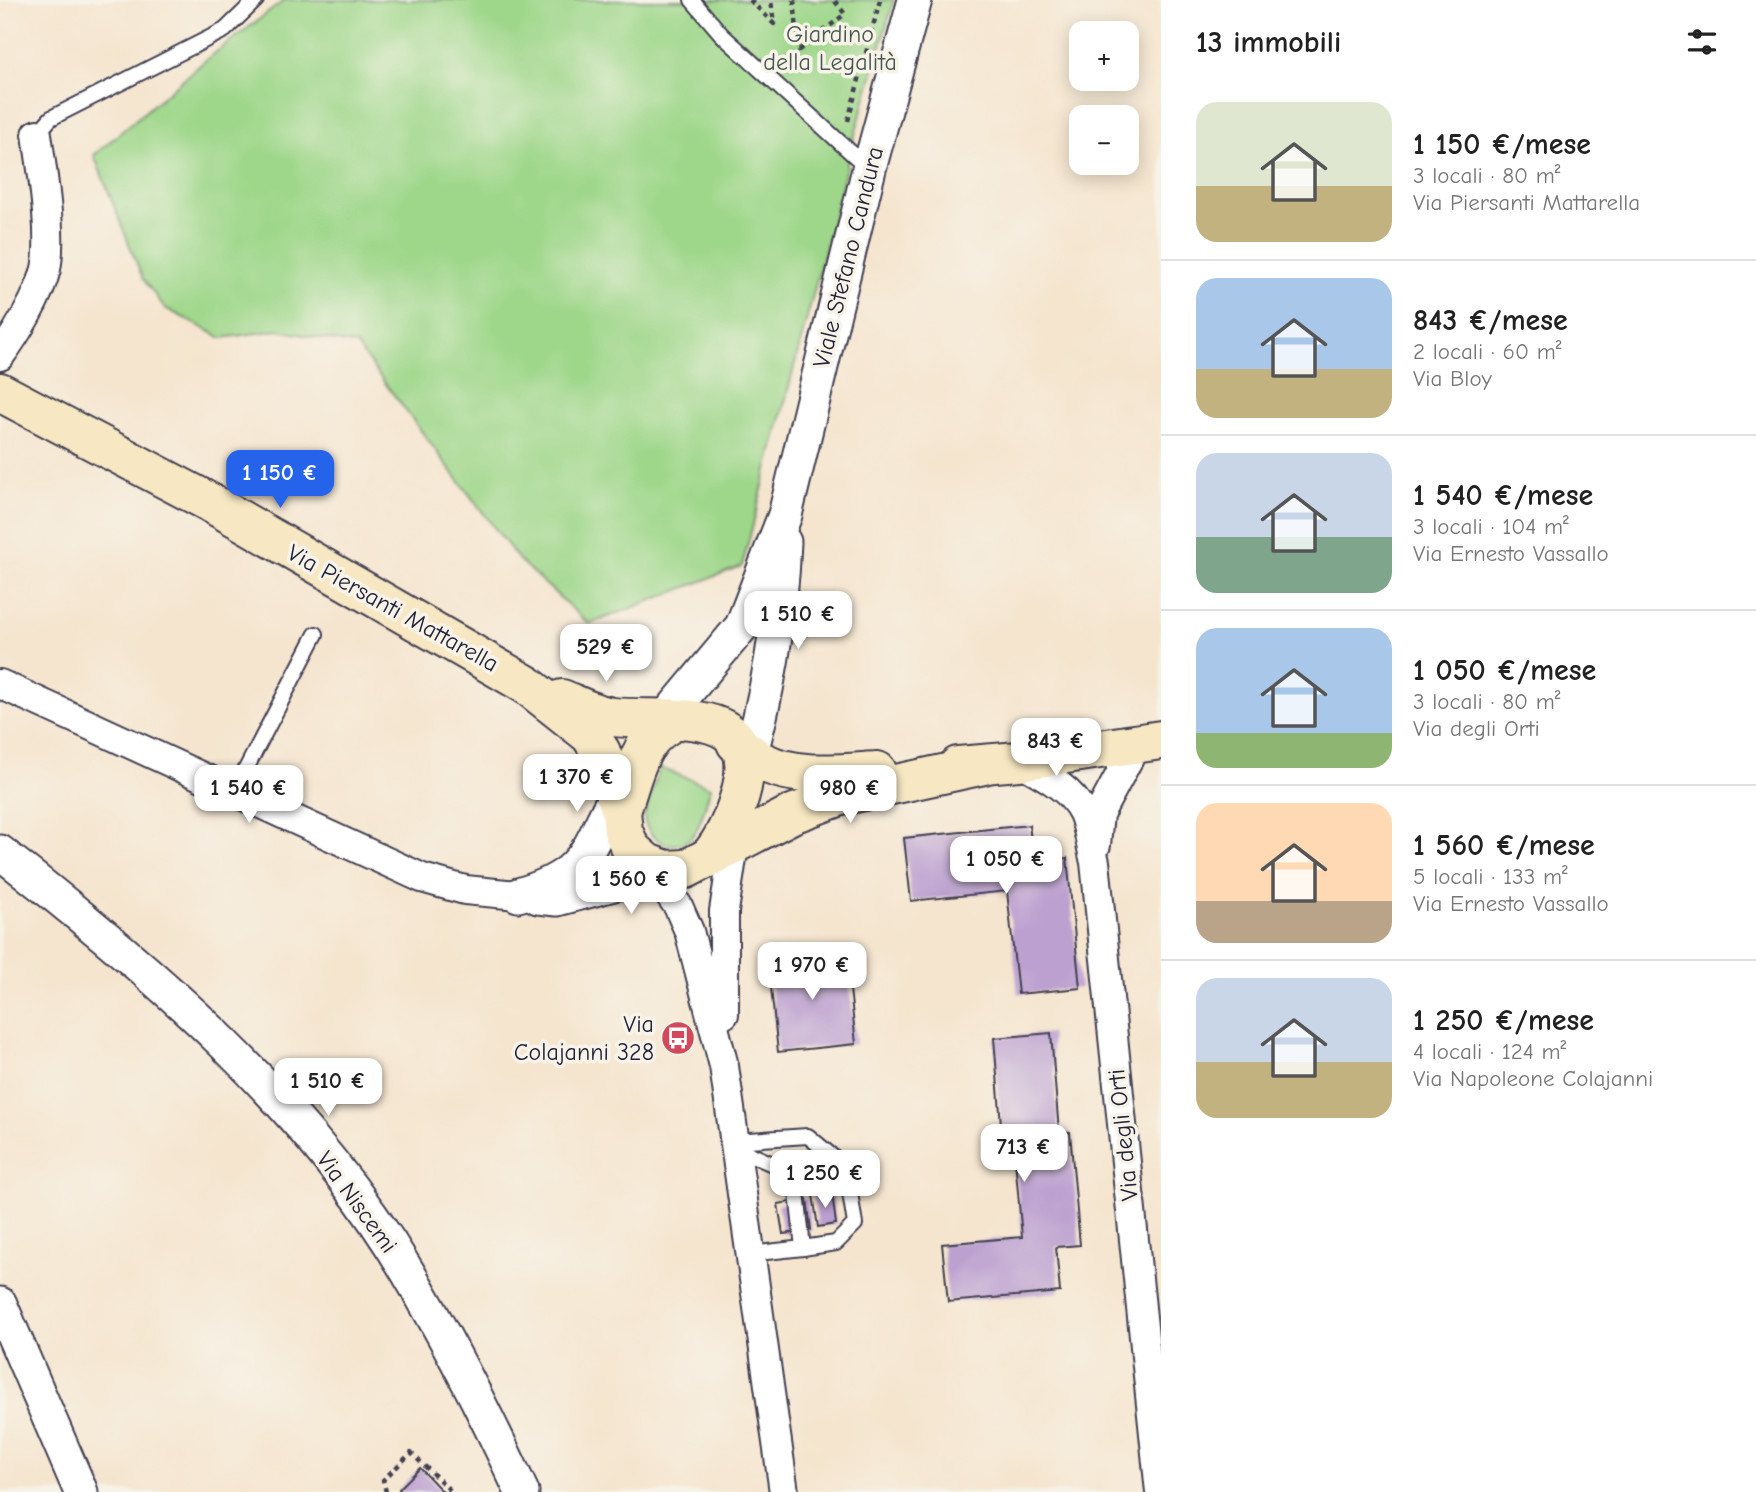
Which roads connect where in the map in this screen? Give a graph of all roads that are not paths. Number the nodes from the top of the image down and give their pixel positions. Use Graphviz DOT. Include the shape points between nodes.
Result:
graph roads {
  1 [pos="256,0"];
  2 [pos="692,0"];
  3 [pos="915,0"];
  4 [pos="37,134"];
  5 [pos="869,169"];
  6 [pos="0,356"];
  7 [pos="0,392"];
  8 [pos="785,515"];
  9 [pos="316,634"];
  10 [pos="0,684"];
  11 [pos="527,685"];
  12 [pos="659,731"];
  13 [pos="1149,742"];
  14 [pos="1088,750"];
  15 [pos="1002,763"];
  16 [pos="743,767"];
  17 [pos="234,792"];
  18 [pos="618,803"];
  19 [pos="1091,813"];
  20 [pos="0,852"];
  21 [pos="719,853"];
  22 [pos="656,868"];
  23 [pos="591,892"];
  24 [pos="518,895"];
  25 [pos="678,906"];
  26 [pos="724,1066"];
  27 [pos="734,1144"];
  28 [pos="803,1248"];
  29 [pos="750,1254"];
  30 [pos="0,1304"];
  31 [pos="81,1492"];
  32 [pos="522,1492"];
  33 [pos="784,1492"];
  34 [pos="1160,1492"];
  1 -- 4 [label="lane" via="225,30 51,118"];
  2 -- 5 [label="lane" via="722,34"];
  3 -- 5 [label="street, Viale Stefano Candura"];
  4 -- 6 [label="street" via="47,201 46,270 18,332"];
  5 -- 8 [label="street, Viale Stefano Candura"];
  7 -- 11 [label="main road, Via Piersanti Mattarella" via="211,503"];
  8 -- 12 [label="street" via="742,626"];
  8 -- 16 [label="street" via="782,589"];
  9 -- 17 [label="lane"];
  10 -- 17 [label="street"];
  11 -- 12 [label="main road"];
  11 -- 18 [label="main road" via="590,735 601,752"];
  12 -- 16 [label="main road" via="696,718 712,722"];
  12 -- 18 [label="main road"];
  13 -- 14 [label="main road"];
  13 -- 19 [label="street"];
  14 -- 15 [label="main road"];
  14 -- 19 [label="street, Via degli Orti" via="1096,772"];
  15 -- 16 [label="main road" via="828,773 764,763"];
  15 -- 19 [label="street" via="1049,778"];
  15 -- 21 [label="main road" via="841,796 792,814"];
  16 -- 21 [label="main road"];
  17 -- 24 [label="street" via="422,878 465,890"];
  18 -- 22 [label="main road" via="631,849"];
  18 -- 24 [label="street" via="572,872 544,888"];
  19 -- 34 [label="street, Via degli Orti"];
  20 -- 32 [label="street, Via Niscemi" via="67,904 211,1031 292,1116 406,1270"];
  21 -- 22 [label="main road" via="686,869"];
  21 -- 26 [label="street" via="724,911"];
  22 -- 23 [label="street"];
  22 -- 25 [label="street"];
  23 -- 24 [label="street" via="557,899"];
  23 -- 25 [label="street" via="642,892"];
  25 -- 26 [label="street" via="700,964"];
  26 -- 27 [label="street"];
  27 -- 28 [label="lane" via="795,1174"];
  27 -- 28 [label="lane" via="808,1136 846,1168 855,1224 836,1243"];
  27 -- 29 [label="street"];
  28 -- 29 [label="lane"];
  29 -- 33 [label="street"];
  30 -- 31 [label="street"];
}
